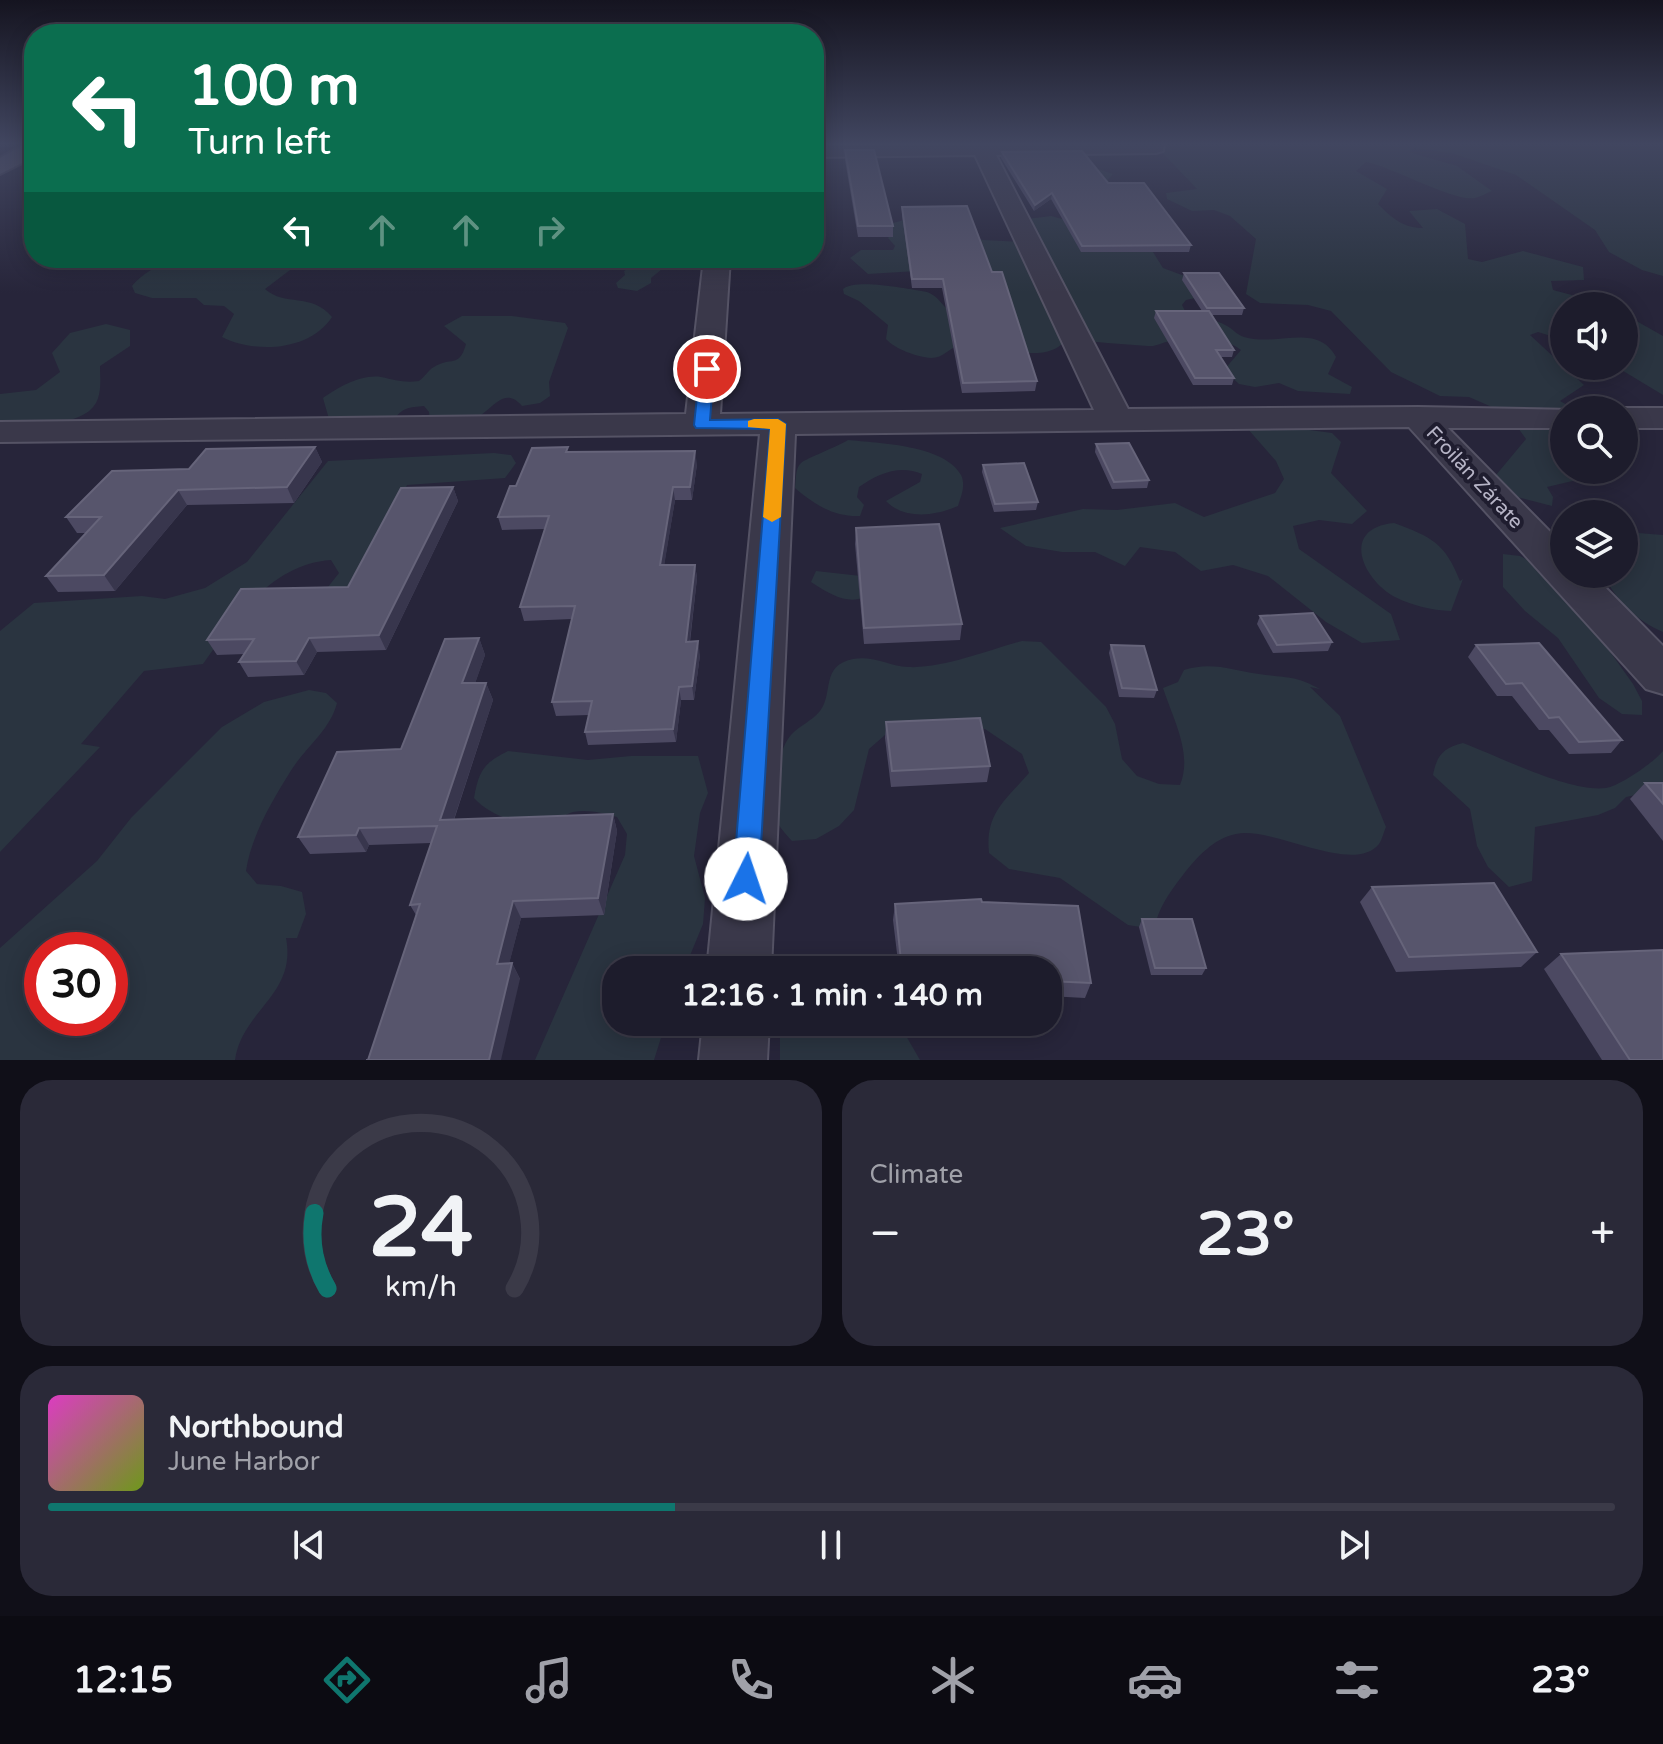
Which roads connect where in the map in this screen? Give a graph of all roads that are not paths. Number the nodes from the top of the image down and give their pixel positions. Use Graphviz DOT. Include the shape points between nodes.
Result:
graph roads {
  1 [pos="1004,193"];
  2 [pos="716,268"];
  3 [pos="1418,417"];
  4 [pos="1550,418"];
  5 [pos="1638,418"];
  6 [pos="1663,418"];
  7 [pos="1116,420"];
  8 [pos="778,424"];
  9 [pos="702,425"];
  10 [pos="0,432"];
  11 [pos="1550,557"];
  12 [pos="1579,588"];
  13 [pos="1663,676"];
  14 [pos="740,956"];
  15 [pos="735,1036"];
  16 [pos="733,1060"];
  1 -- 7 [label="street"];
  2 -- 9 [label="street"];
  3 -- 4 [label="street"];
  3 -- 7 [label="street"];
  3 -- 11 [label="street, Froilán Zárate"];
  5 -- 6 [label="street"];
  7 -- 8 [label="street"];
  8 -- 9 [label="street"];
  8 -- 14 [label="street"];
  9 -- 10 [label="street"];
  12 -- 13 [label="street, Froilán Zárate"];
  15 -- 16 [label="street"];
}
